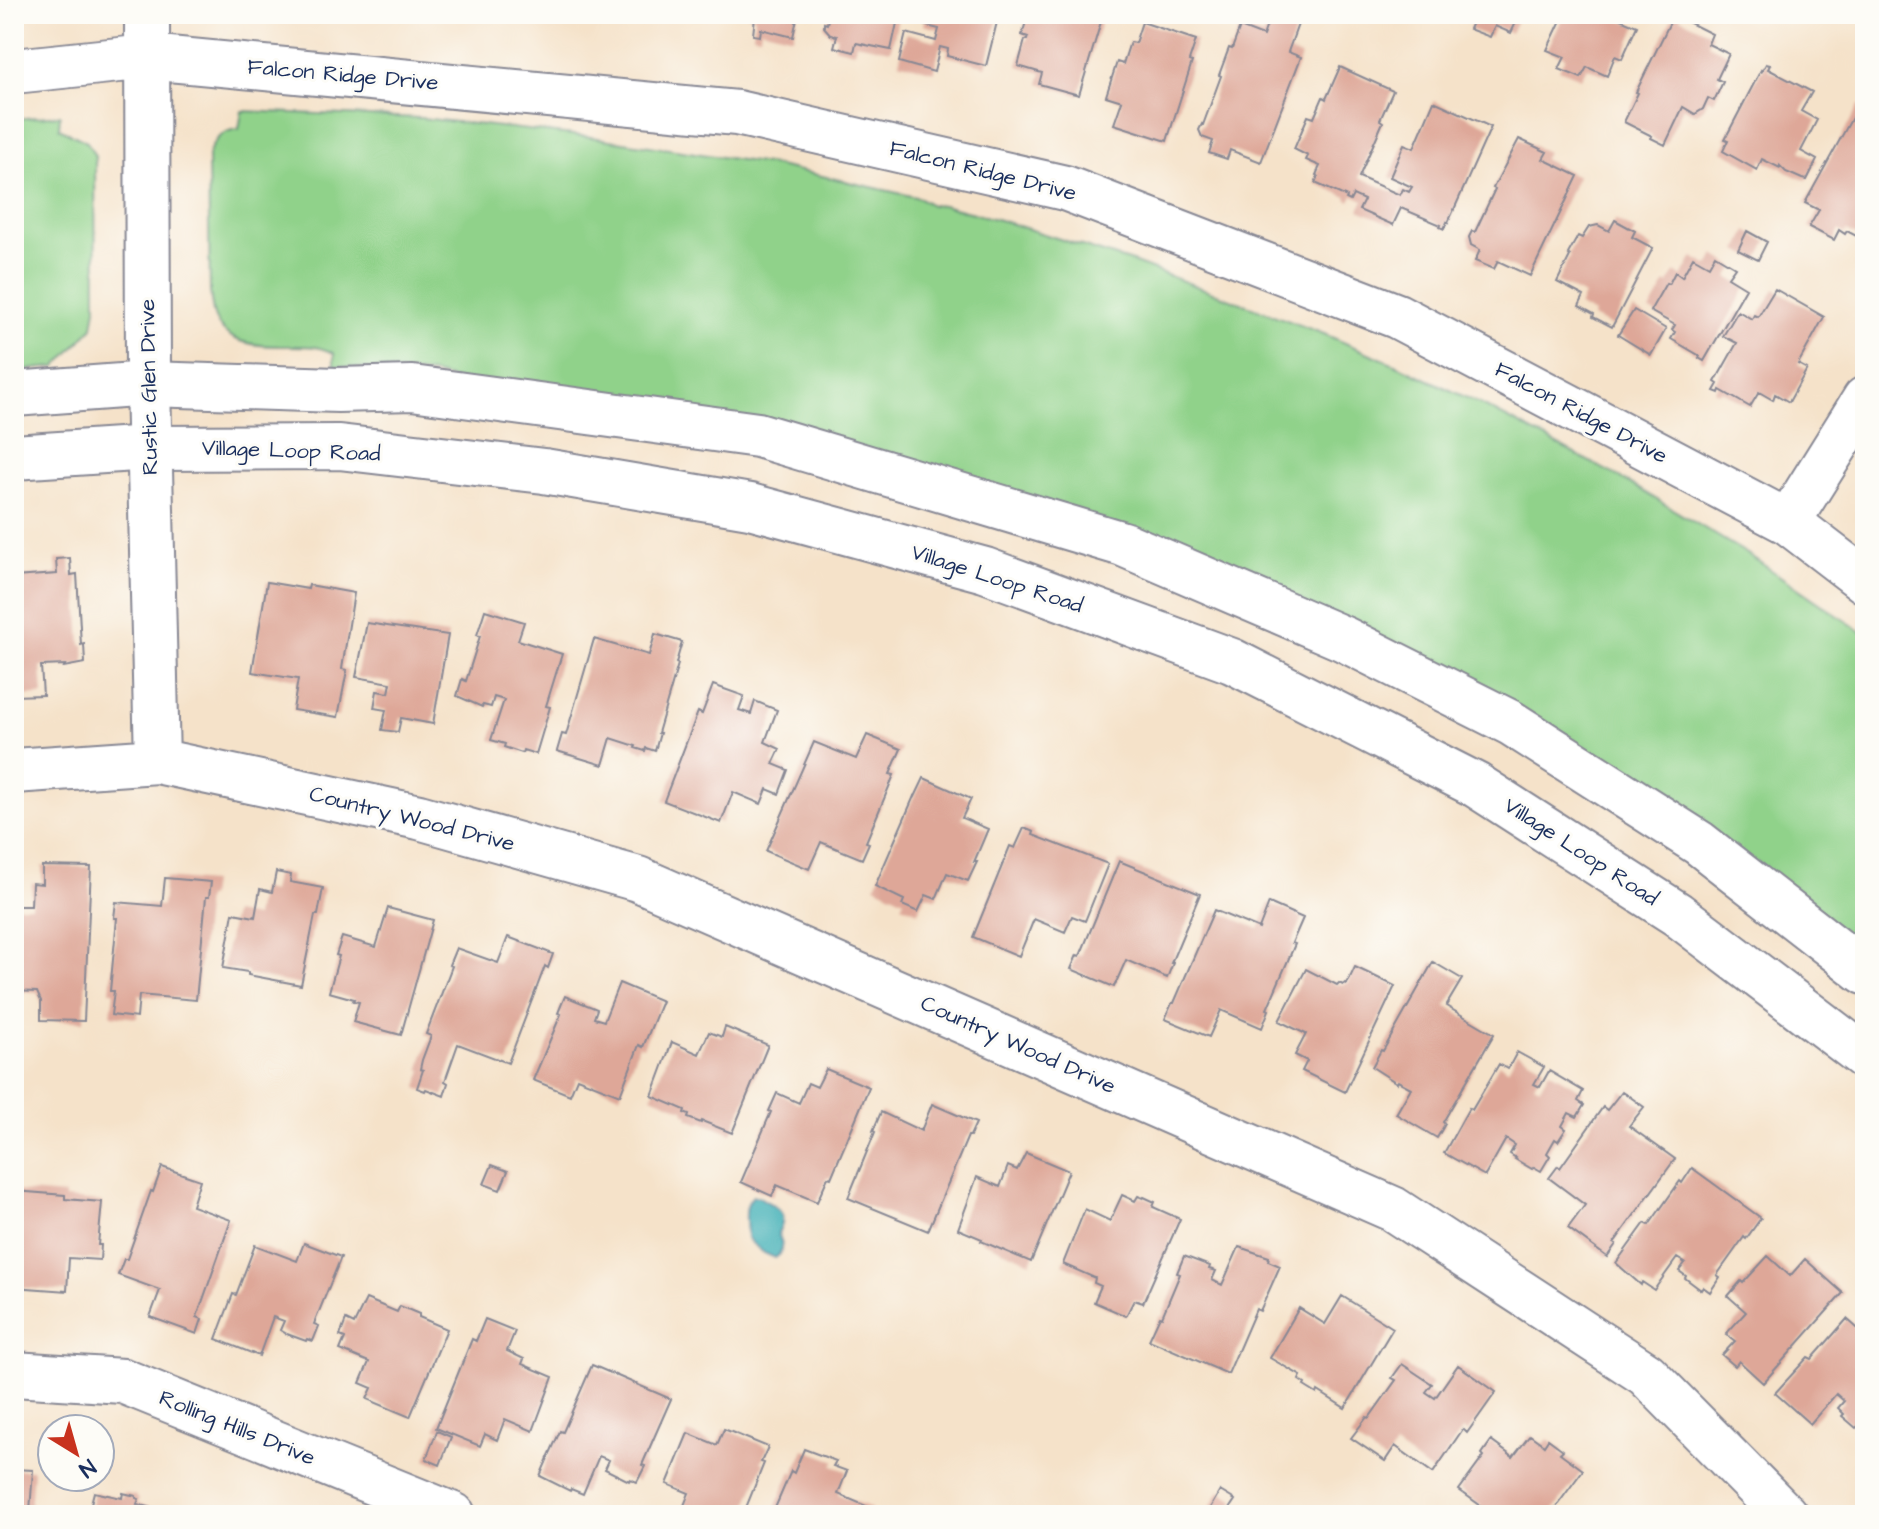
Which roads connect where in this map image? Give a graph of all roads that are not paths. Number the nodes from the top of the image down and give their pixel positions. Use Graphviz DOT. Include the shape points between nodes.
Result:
graph roads {
  1 [pos="147,14"];
  2 [pos="148,57"];
  3 [pos="14,71"];
  4 [pos="148,384"];
  5 [pos="14,394"];
  6 [pos="1865,399"];
  7 [pos="150,448"];
  8 [pos="14,457"];
  9 [pos="1788,522"];
  10 [pos="1865,581"];
  11 [pos="157,761"];
  12 [pos="14,771"];
  13 [pos="1865,972"];
  14 [pos="1865,1057"];
  15 [pos="14,1374"];
  16 [pos="453,1515"];
  17 [pos="1785,1515"];
  1 -- 2 [label="street, Rustic Glen Drive"];
  2 -- 3 [label="street, Falcon Ridge Drive"];
  2 -- 4 [label="street, Rustic Glen Drive"];
  2 -- 9 [label="street, Falcon Ridge Drive" via="737,113 1065,188 1397,316"];
  4 -- 5 [label="street"];
  4 -- 7 [label="street, Rustic Glen Drive"];
  4 -- 13 [label="street" via="412,388 758,435 1123,544 1344,639 1511,723 1699,843"];
  6 -- 9 [label="street"];
  7 -- 8 [label="street, Village Loop Road"];
  7 -- 11 [label="street, Rustic Glen Drive"];
  7 -- 14 [label="street, Village Loop Road" via="339,447 544,471 750,506 985,570 1232,661 1476,785 1677,914"];
  9 -- 10 [label="street, Falcon Ridge Drive"];
  11 -- 12 [label="street, Country Wood Drive"];
  11 -- 17 [label="street, Country Wood Drive" via="419,817 638,879 1393,1209 1646,1374"];
  15 -- 16 [label="street, Rolling Hills Drive" via="123,1381"];
}
